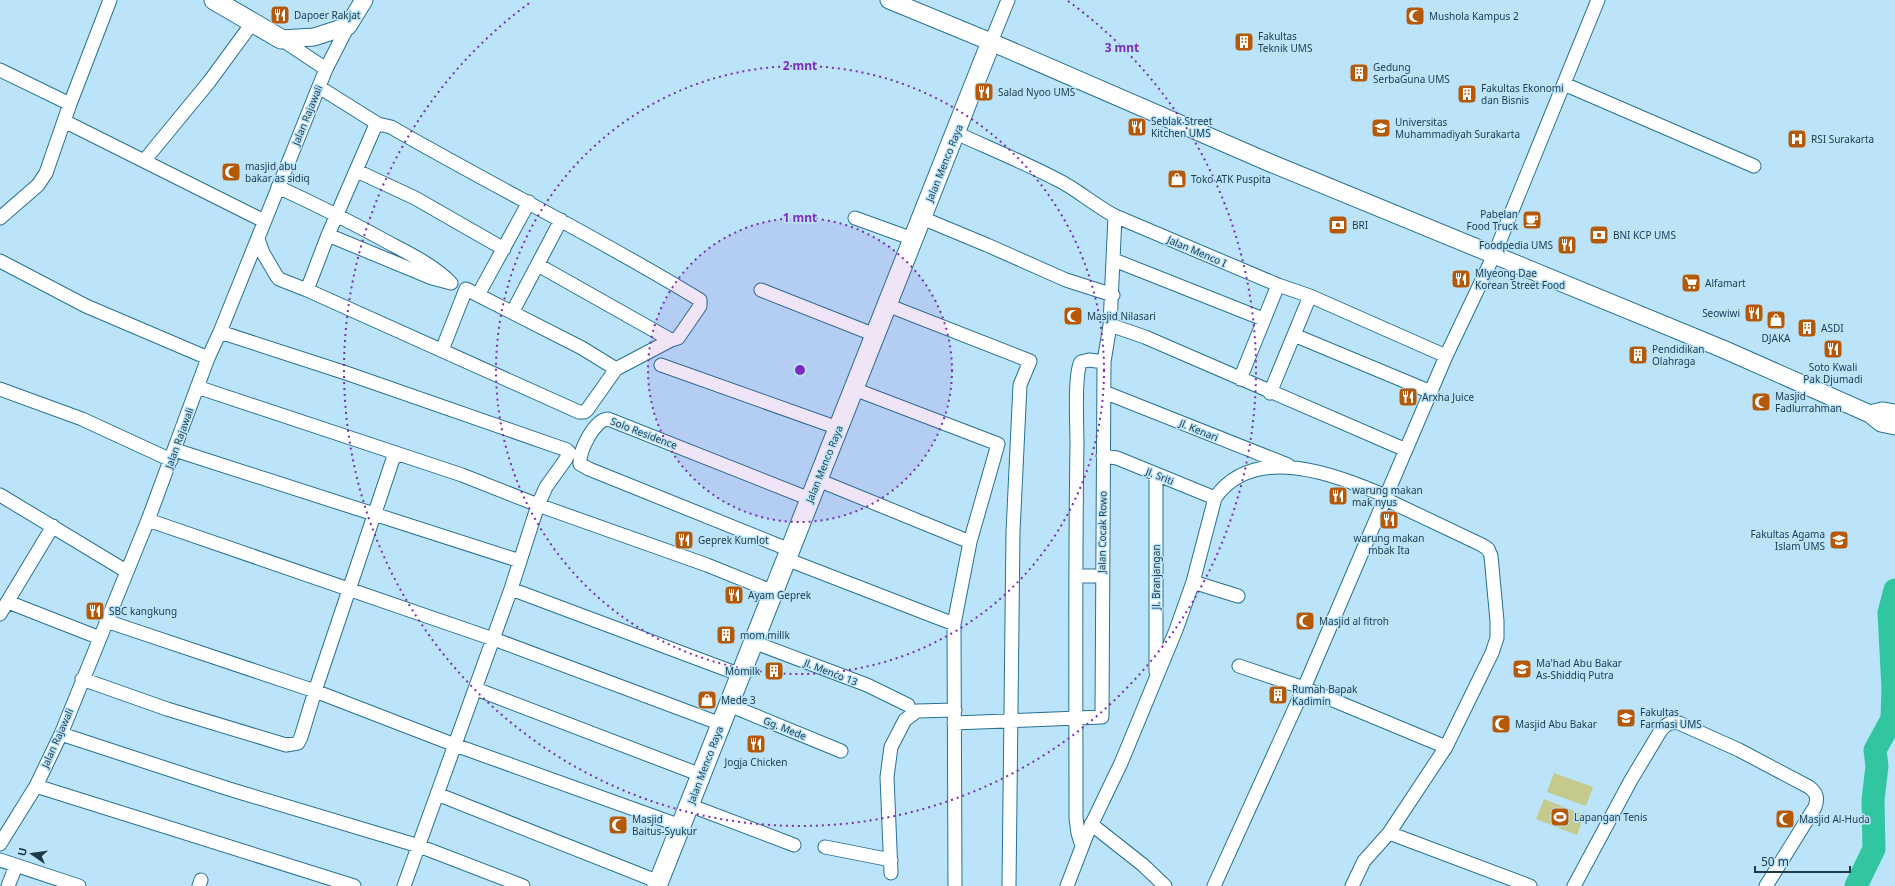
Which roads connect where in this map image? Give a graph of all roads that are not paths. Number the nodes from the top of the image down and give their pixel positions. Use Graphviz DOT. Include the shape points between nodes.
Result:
graph roads {
  1 [pos="110,0"];
  2 [pos="214,0"];
  3 [pos="364,0"];
  4 [pos="889,0"];
  5 [pos="1008,0"];
  6 [pos="1598,0"];
  7 [pos="254,22"];
  8 [pos="348,26"];
  9 [pos="281,39"];
  10 [pos="991,42"];
  11 [pos="326,69"];
  12 [pos="0,71"];
  13 [pos="1564,84"];
  14 [pos="319,87"];
  15 [pos="70,104"];
  16 [pos="64,121"];
  17 [pos="378,124"];
  18 [pos="956,133"];
  19 [pos="144,161"];
  20 [pos="1754,166"];
  21 [pos="357,171"];
  22 [pos="278,187"];
  23 [pos="529,202"];
  24 [pos="337,215"];
  25 [pos="1115,216"];
  26 [pos="0,218"];
  27 [pos="855,218"];
  28 [pos="922,218"];
  29 [pos="561,220"];
  30 [pos="264,221"];
  31 [pos="328,235"];
  32 [pos="258,239"];
  33 [pos="913,239"];
  34 [pos="504,249"];
  35 [pos="1494,255"];
  36 [pos="1114,260"];
  37 [pos="0,261"];
  38 [pos="538,264"];
  39 [pos="451,283"];
  40 [pos="1278,285"];
  41 [pos="466,289"];
  42 [pos="307,290"];
  43 [pos="761,290"];
  44 [pos="478,295"];
  45 [pos="1113,295"];
  46 [pos="1310,296"];
  47 [pos="887,305"];
  48 [pos="513,311"];
  49 [pos="1263,319"];
  50 [pos="1110,325"];
  51 [pos="220,332"];
  52 [pos="876,334"];
  53 [pos="1294,335"];
  54 [pos="671,340"];
  55 [pos="442,350"];
  56 [pos="1446,356"];
  57 [pos="208,358"];
  58 [pos="1104,362"];
  59 [pos="661,365"];
  60 [pos="616,369"];
  61 [pos="1240,379"];
  62 [pos="197,387"];
  63 [pos="0,389"];
  64 [pos="854,389"];
  65 [pos="1104,392"];
  66 [pos="1431,392"];
  67 [pos="1270,393"];
  68 [pos="1893,419"];
  69 [pos="838,428"];
  70 [pos="1406,450"];
  71 [pos="396,453"];
  72 [pos="173,455"];
  73 [pos="1103,456"];
  74 [pos="1294,468"];
  75 [pos="1156,474"];
  76 [pos="818,480"];
  77 [pos="0,495"];
  78 [pos="1385,497"];
  79 [pos="1215,498"];
  80 [pos="810,499"];
  81 [pos="538,505"];
  82 [pos="375,514"];
  83 [pos="148,520"];
  84 [pos="53,526"];
  85 [pos="970,542"];
  86 [pos="788,554"];
  87 [pos="520,561"];
  88 [pos="126,571"];
  89 [pos="1077,576"];
  90 [pos="1102,576"];
  91 [pos="1193,582"];
  92 [pos="349,589"];
  93 [pos="511,589"];
  94 [pos="774,592"];
  95 [pos="1238,596"];
  96 [pos="8,602"];
  97 [pos="0,614"];
  98 [pos="106,621"];
  99 [pos="954,624"];
  100 [pos="100,638"];
  101 [pos="493,639"];
  102 [pos="753,642"];
  103 [pos="1239,666"];
  104 [pos="741,675"];
  105 [pos="82,679"];
  106 [pos="1156,680"];
  107 [pos="1304,688"];
  108 [pos="476,689"];
  109 [pos="315,692"];
  110 [pos="729,705"];
  111 [pos="908,705"];
  112 [pos="954,716"];
  113 [pos="1076,718"];
  114 [pos="1011,720"];
  115 [pos="721,724"];
  116 [pos="61,734"];
  117 [pos="455,745"];
  118 [pos="1446,747"];
  119 [pos="841,751"];
  120 [pos="701,775"];
  121 [pos="36,786"];
  122 [pos="437,794"];
  123 [pos="689,805"];
  124 [pos="1092,824"];
  125 [pos="681,826"];
  126 [pos="1389,833"];
  127 [pos="0,844"];
  128 [pos="794,845"];
  129 [pos="419,846"];
  130 [pos="1082,846"];
  131 [pos="825,847"];
  132 [pos="0,860"];
  133 [pos="891,860"];
  134 [pos="16,866"];
  135 [pos="891,873"];
  136 [pos="658,884"];
  137 [pos="8,886"];
  138 [pos="78,886"];
  139 [pos="354,886"];
  140 [pos="404,886"];
  141 [pos="523,886"];
  142 [pos="955,886"];
  143 [pos="1009,886"];
  144 [pos="1067,886"];
  145 [pos="1165,886"];
  146 [pos="1214,886"];
  147 [pos="1352,886"];
  148 [pos="1530,886"];
  149 [pos="1574,886"];
  150 [pos="1766,886"];
  1 -- 15 [label="street"];
  2 -- 7 [label="main road"];
  3 -- 8 [label="street"];
  4 -- 10 [label="street"];
  5 -- 10 [label="street"];
  6 -- 13 [label="street"];
  7 -- 9 [label="main road"];
  7 -- 19 [label="street"];
  8 -- 9 [label="street" via="314,37"];
  8 -- 11 [label="street, Jalan Rajawali"];
  9 -- 11 [label="street"];
  10 -- 18 [label="main road, Jalan Menco Raya"];
  10 -- 35 [label="street" via="1268,162"];
  11 -- 14 [label="street, Jalan Rajawali"];
  12 -- 15 [label="street"];
  13 -- 20 [label="street"];
  13 -- 35 [label="street"];
  14 -- 17 [label="street"];
  14 -- 22 [label="street, Jalan Rajawali"];
  15 -- 16 [label="street"];
  16 -- 19 [label="street"];
  16 -- 26 [label="street" via="46,173 34,189"];
  17 -- 21 [label="street"];
  17 -- 23 [label="street" via="391,127"];
  18 -- 25 [label="street, Jalan Menco I" via="1056,179"];
  18 -- 28 [label="main road, Jalan Menco Raya"];
  19 -- 30 [label="street"];
  21 -- 24 [label="street"];
  21 -- 34 [label="street" via="415,198"];
  22 -- 24 [label="street"];
  22 -- 30 [label="street, Jalan Rajawali"];
  23 -- 29 [label="street"];
  23 -- 34 [label="street"];
  24 -- 31 [label="street"];
  24 -- 39 [label="street" via="438,270"];
  25 -- 36 [label="street, Jalan Cocak Rowo"];
  25 -- 40 [label="street, Jalan Menco I"];
  27 -- 33 [label="street"];
  28 -- 33 [label="main road, Jalan Menco Raya"];
  28 -- 45 [label="street" via="1066,280"];
  29 -- 38 [label="street"];
  29 -- 54 [label="street" via="700,300 700,306 681,335"];
  30 -- 32 [label="street, Jalan Rajawali"];
  31 -- 39 [label="street" via="432,278"];
  31 -- 42 [label="street"];
  32 -- 42 [label="street" via="276,276"];
  32 -- 51 [label="street, Jalan Rajawali"];
  33 -- 47 [label="main road, Jalan Menco Raya"];
  34 -- 44 [label="street"];
  35 -- 56 [label="street"];
  35 -- 68 [label="street" via="1723,349 1870,414 1882,411"];
  36 -- 45 [label="street, Jalan Cocak Rowo"];
  36 -- 49 [label="street"];
  37 -- 57 [label="street" via="86,306"];
  38 -- 48 [label="street"];
  38 -- 54 [label="street"];
  39 -- 41 [label="street"];
  40 -- 46 [label="street, Jalan Menco I"];
  40 -- 49 [label="street"];
  41 -- 44 [label="street"];
  41 -- 55 [label="street"];
  42 -- 55 [label="street"];
  43 -- 52 [label="street"];
  44 -- 48 [label="street"];
  45 -- 50 [label="street, Jalan Cocak Rowo"];
  46 -- 53 [label="street"];
  46 -- 56 [label="street, Jalan Menco I"];
  47 -- 52 [label="main road, Jalan Menco Raya"];
  47 -- 114 [label="street" via="1030,361 1020,385 1013,532"];
  48 -- 60 [label="street"];
  49 -- 61 [label="street"];
  50 -- 58 [label="street, Jalan Cocak Rowo"];
  50 -- 61 [label="street" via="1145,337"];
  51 -- 57 [label="street, Jalan Rajawali"];
  51 -- 81 [label="street" via="339,370 567,450 568,455 546,487"];
  52 -- 64 [label="main road, Jalan Menco Raya"];
  53 -- 66 [label="street"];
  53 -- 67 [label="street"];
  54 -- 60 [label="street"];
  55 -- 60 [label="street" via="578,412 587,410"];
  56 -- 66 [label="street"];
  57 -- 62 [label="street, Jalan Rajawali"];
  58 -- 65 [label="street, Jalan Cocak Rowo"];
  58 -- 89 [label="street" via="1084,360 1080,364 1078,377"];
  59 -- 69 [label="street"];
  61 -- 67 [label="street"];
  62 -- 71 [label="street"];
  62 -- 72 [label="street, Jalan Rajawali"];
  63 -- 72 [label="street"];
  64 -- 69 [label="main road, Jalan Menco Raya"];
  64 -- 85 [label="street" via="998,444"];
  65 -- 73 [label="street, Jalan Cocak Rowo"];
  65 -- 74 [label="street, Jl. Kenari"];
  66 -- 70 [label="street"];
  67 -- 70 [label="street"];
  69 -- 76 [label="main road, Jalan Menco Raya"];
  70 -- 78 [label="street"];
  71 -- 81 [label="street" via="462,475"];
  71 -- 82 [label="street"];
  72 -- 82 [label="street"];
  72 -- 83 [label="street, Jalan Rajawali"];
  73 -- 75 [label="street, Jl. Sriti" via="1117,458"];
  73 -- 90 [label="street, Jalan Cocak Rowo"];
  74 -- 78 [label="street" via="1345,480"];
  74 -- 79 [label="street" via="1266,468 1244,474 1229,482"];
  75 -- 79 [label="street, Jl. Sriti"];
  75 -- 106 [label="street, Jl. Branjangan"];
  76 -- 80 [label="main road, Jalan Menco Raya"];
  76 -- 85 [label="street"];
  77 -- 84 [label="street"];
  78 -- 107 [label="street"];
  78 -- 118 [label="street" via="1482,545 1488,549 1491,556 1498,621 1495,645"];
  79 -- 91 [label="street"];
  80 -- 86 [label="main road, Jalan Menco Raya"];
  80 -- 86 [label="street, Solo Residence" via="608,419 603,419 595,426 579,457 580,464 584,467"];
  81 -- 87 [label="street"];
  81 -- 94 [label="street"];
  82 -- 87 [label="street"];
  82 -- 92 [label="street"];
  83 -- 88 [label="street, Jalan Rajawali"];
  83 -- 92 [label="street"];
  84 -- 88 [label="street"];
  84 -- 96 [label="street"];
  85 -- 99 [label="street"];
  86 -- 94 [label="main road, Jalan Menco Raya"];
  86 -- 99 [label="street"];
  87 -- 93 [label="street"];
  88 -- 98 [label="street, Jalan Rajawali"];
  89 -- 90 [label="street"];
  89 -- 113 [label="street"];
  90 -- 113 [label="street, Jalan Cocak Rowo" via="1102,717"];
  91 -- 95 [label="street"];
  91 -- 106 [label="street"];
  92 -- 101 [label="street"];
  92 -- 109 [label="street"];
  93 -- 101 [label="street"];
  93 -- 104 [label="street"];
  94 -- 102 [label="main road, Jalan Menco Raya"];
  96 -- 97 [label="street"];
  96 -- 100 [label="street"];
  98 -- 100 [label="street, Jalan Rajawali"];
  98 -- 109 [label="street"];
  99 -- 112 [label="street"];
  100 -- 105 [label="street, Jalan Rajawali"];
  101 -- 108 [label="street"];
  101 -- 115 [label="street"];
  102 -- 104 [label="main road, Jalan Menco Raya"];
  102 -- 111 [label="street, Jl. Menco 13" via="866,685"];
  103 -- 107 [label="street"];
  104 -- 110 [label="main road, Jalan Menco Raya"];
  105 -- 109 [label="street" via="167,709 286,745 298,743"];
  105 -- 116 [label="street, Jalan Rajawali"];
  106 -- 124 [label="street"];
  107 -- 118 [label="street"];
  107 -- 146 [label="street"];
  108 -- 117 [label="street"];
  108 -- 120 [label="street"];
  109 -- 117 [label="street"];
  110 -- 115 [label="main road, Jalan Menco Raya"];
  110 -- 119 [label="street, Gg. Mede"];
  112 -- 114 [label="street"];
  112 -- 133 [label="street" via="917,711 905,720 891,747 887,777"];
  112 -- 142 [label="street"];
  113 -- 114 [label="street"];
  113 -- 130 [label="street" via="1076,818"];
  114 -- 143 [label="street"];
  115 -- 120 [label="main road, Jalan Menco Raya"];
  116 -- 121 [label="street, Jalan Rajawali"];
  116 -- 129 [label="street" via="229,789"];
  117 -- 122 [label="street"];
  117 -- 125 [label="street"];
  118 -- 126 [label="street"];
  120 -- 123 [label="main road, Jalan Menco Raya"];
  121 -- 127 [label="street, Jalan Rajawali"];
  121 -- 139 [label="street"];
  122 -- 129 [label="street"];
  122 -- 136 [label="street"];
  123 -- 125 [label="main road, Jalan Menco Raya"];
  123 -- 128 [label="street"];
  124 -- 130 [label="street"];
  124 -- 145 [label="street"];
  125 -- 136 [label="main road, Jalan Menco Raya"];
  126 -- 147 [label="street" via="1364,861"];
  126 -- 148 [label="street"];
  129 -- 140 [label="street"];
  129 -- 141 [label="street"];
  130 -- 144 [label="street"];
  131 -- 133 [label="street"];
  132 -- 134 [label="street"];
  133 -- 135 [label="street"];
  134 -- 137 [label="street"];
  134 -- 138 [label="street"];
  149 -- 150 [label="street" via="1661,730 1674,722 1739,750 1815,792 1815,807"];
}
